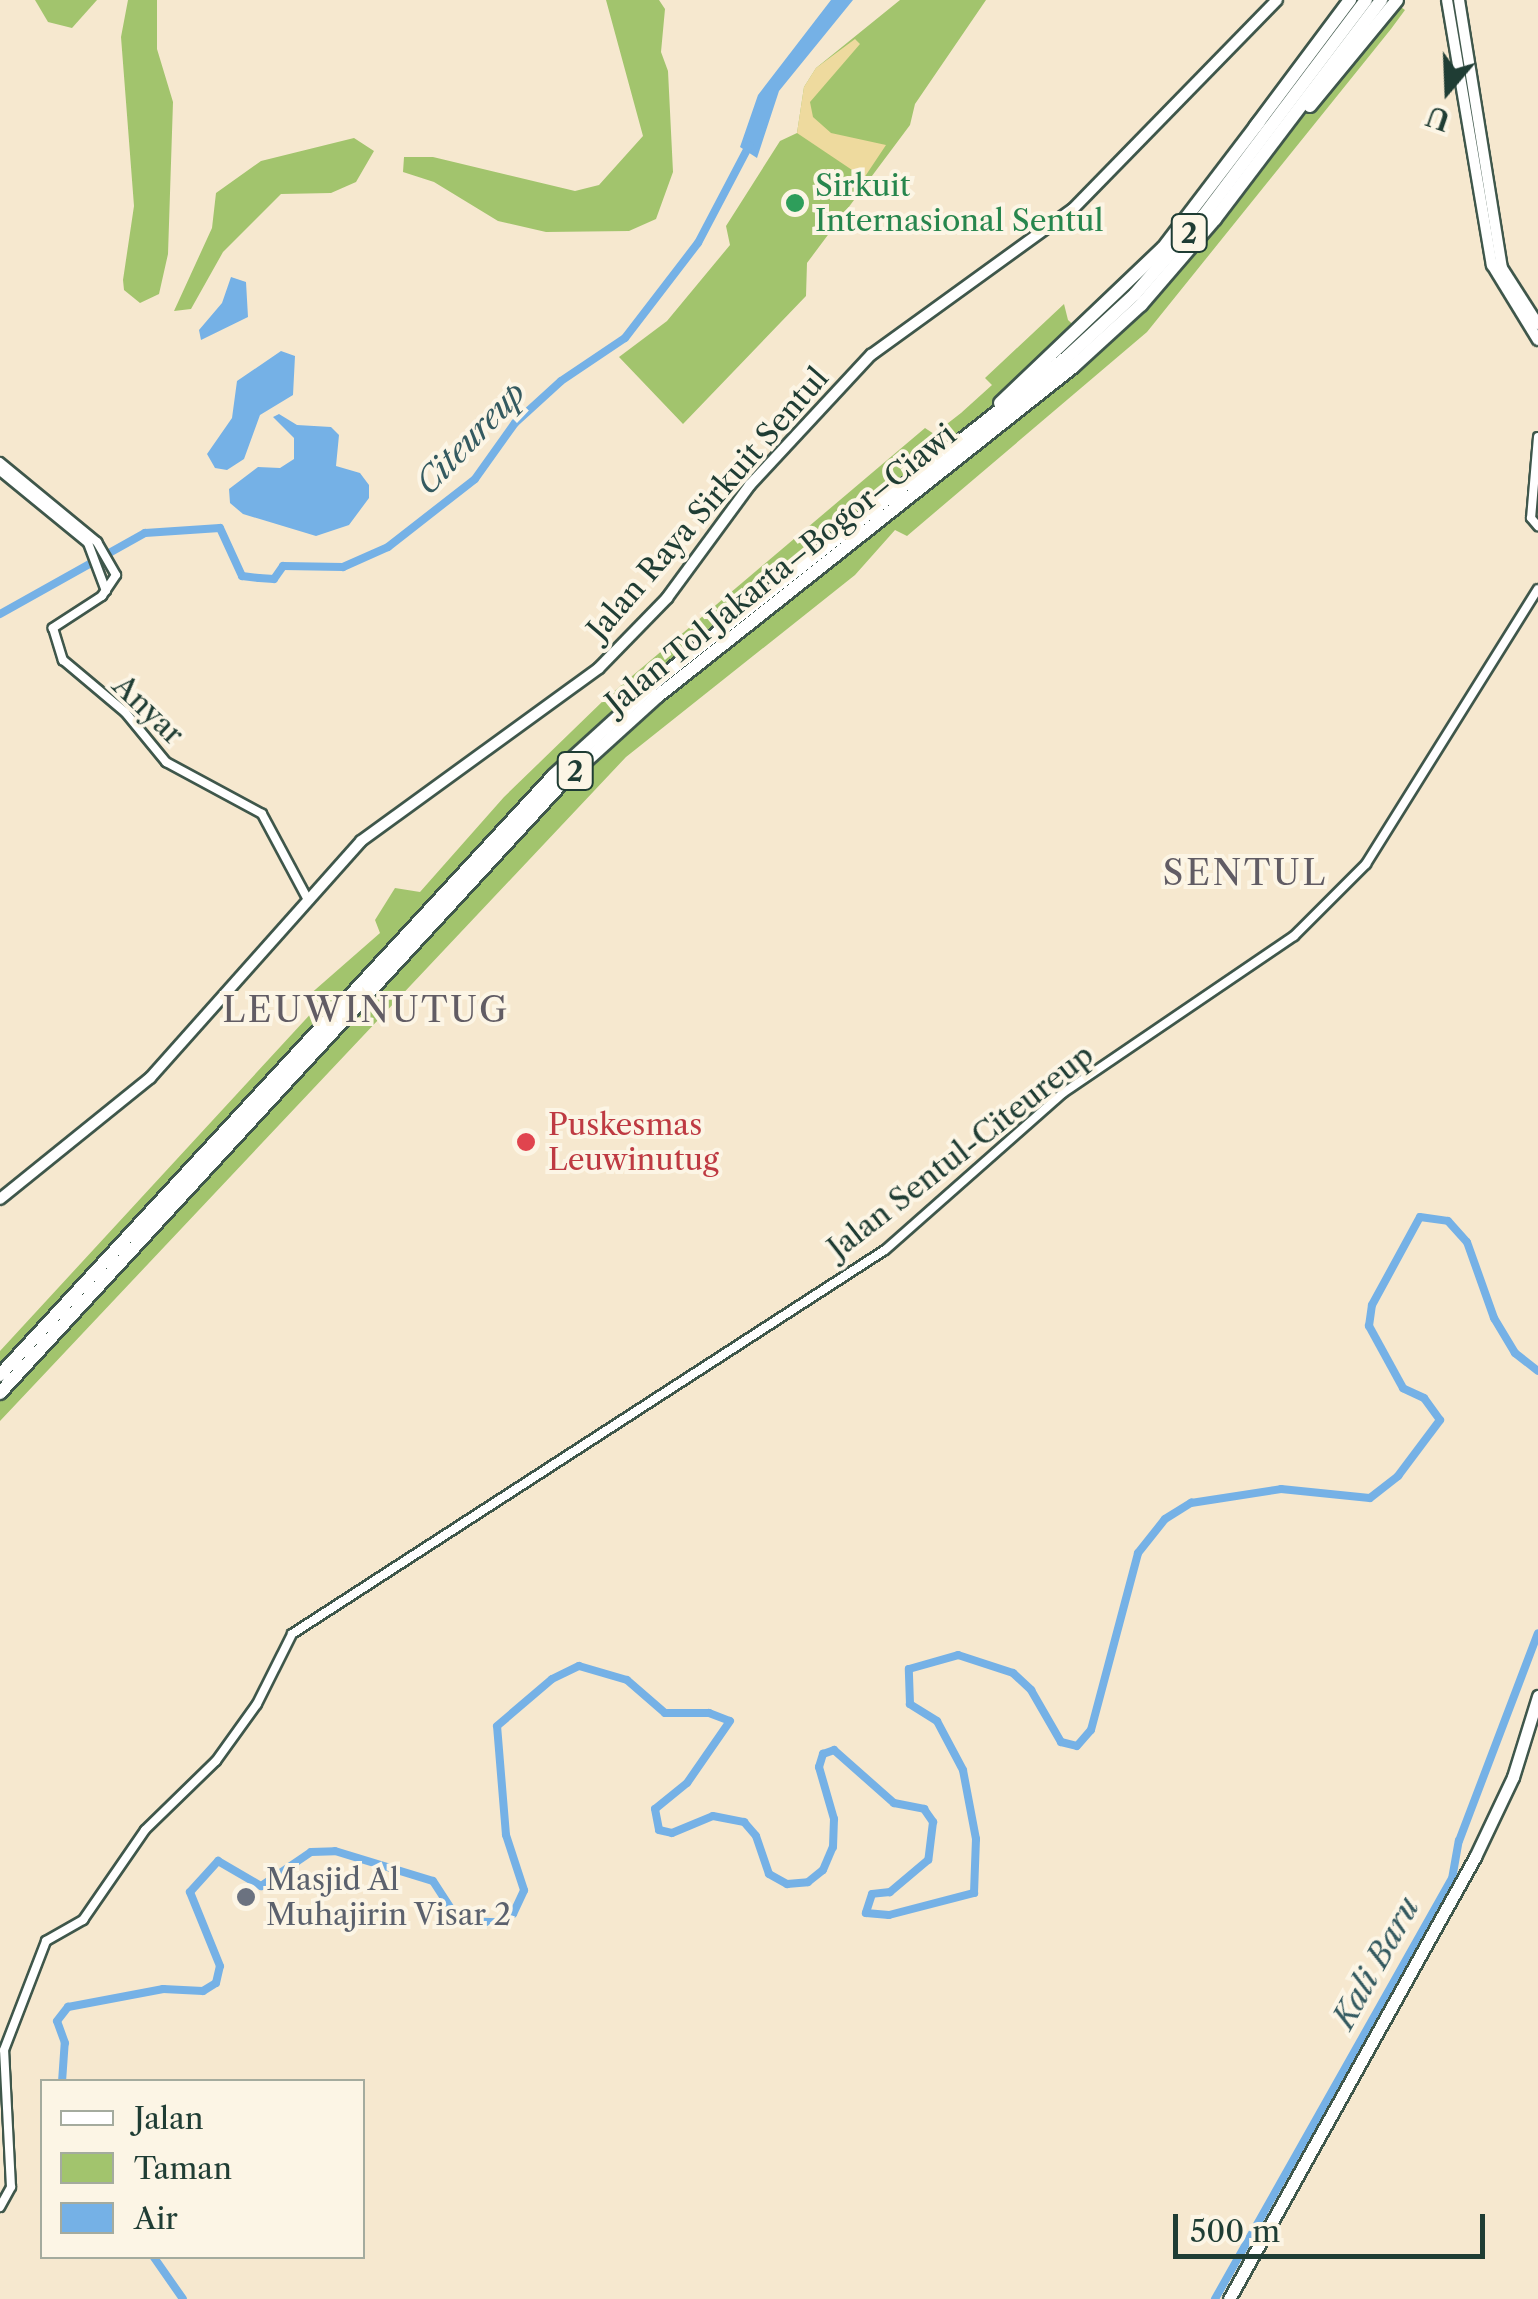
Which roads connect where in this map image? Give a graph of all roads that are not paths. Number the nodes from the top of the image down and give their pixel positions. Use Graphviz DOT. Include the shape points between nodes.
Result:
graph roads {
  1 [pos="1277,0"];
  2 [pos="1350,0"];
  3 [pos="1366,0"];
  4 [pos="1382,0"];
  5 [pos="1397,0"];
  6 [pos="1448,0"];
  7 [pos="1458,0"];
  8 [pos="1280,133"];
  9 [pos="1538,324"];
  10 [pos="1538,340"];
  11 [pos="974,430"];
  12 [pos="1538,437"];
  13 [pos="0,462"];
  14 [pos="0,471"];
  15 [pos="1538,526"];
  16 [pos="97,548"];
  17 [pos="1538,589"];
  18 [pos="106,591"];
  19 [pos="307,898"];
  20 [pos="0,1199"];
  21 [pos="0,1375"];
  22 [pos="0,1393"];
  23 [pos="1538,1696"];
  24 [pos="1538,1713"];
  25 [pos="0,2207"];
  26 [pos="1232,2299"];
  1 -- 19 [label="main road, Jalan Raya Sirkuit Sentul" via="1066,216 870,355 750,485 668,598 599,668 396,813"];
  2 -- 11 [label="highway" via="1163,248"];
  3 -- 11 [label="highway, Jalan Tol Jakarta–Bogor–Ciawi / 2" via="1204,215 1135,294"];
  4 -- 8 [label="highway, Jalan Tol Jakarta–Bogor–Ciawi / 2"];
  5 -- 8 [label="highway"];
  6 -- 10 [label="main road" via="1492,265"];
  7 -- 9 [label="main road" via="1502,268"];
  8 -- 22 [label="highway, Jalan Tol Jakarta–Bogor–Ciawi / 2" via="1178,264 1103,340 658,696 564,781"];
  11 -- 21 [label="highway, Jalan Tol Jakarta–Bogor–Ciawi / 2" via="664,675 554,774"];
  12 -- 15 [label="street" via="1531,518"];
  13 -- 16 [label="street"];
  14 -- 16 [label="street"];
  16 -- 18 [label="street"];
  16 -- 18 [label="street" via="116,579"];
  17 -- 25 [label="street, Jalan Sentul-Citeureup" via="1381,844 1350,885 1294,936 1064,1094 885,1250 317,1612 289,1637 235,1735 136,1841 83,1920 46,1941 4,2050 11,2188"];
  18 -- 19 [label="street, Anyar" via="53,628 63,660 125,712 166,762 262,814"];
  19 -- 20 [label="main road, Jalan Raya Sirkuit Sentul" via="150,1078"];
  23 -- 26 [label="highway" via="1513,1777 1474,1857"];
  24 -- 26 [label="highway" via="1518,1779 1479,1859"];
}
